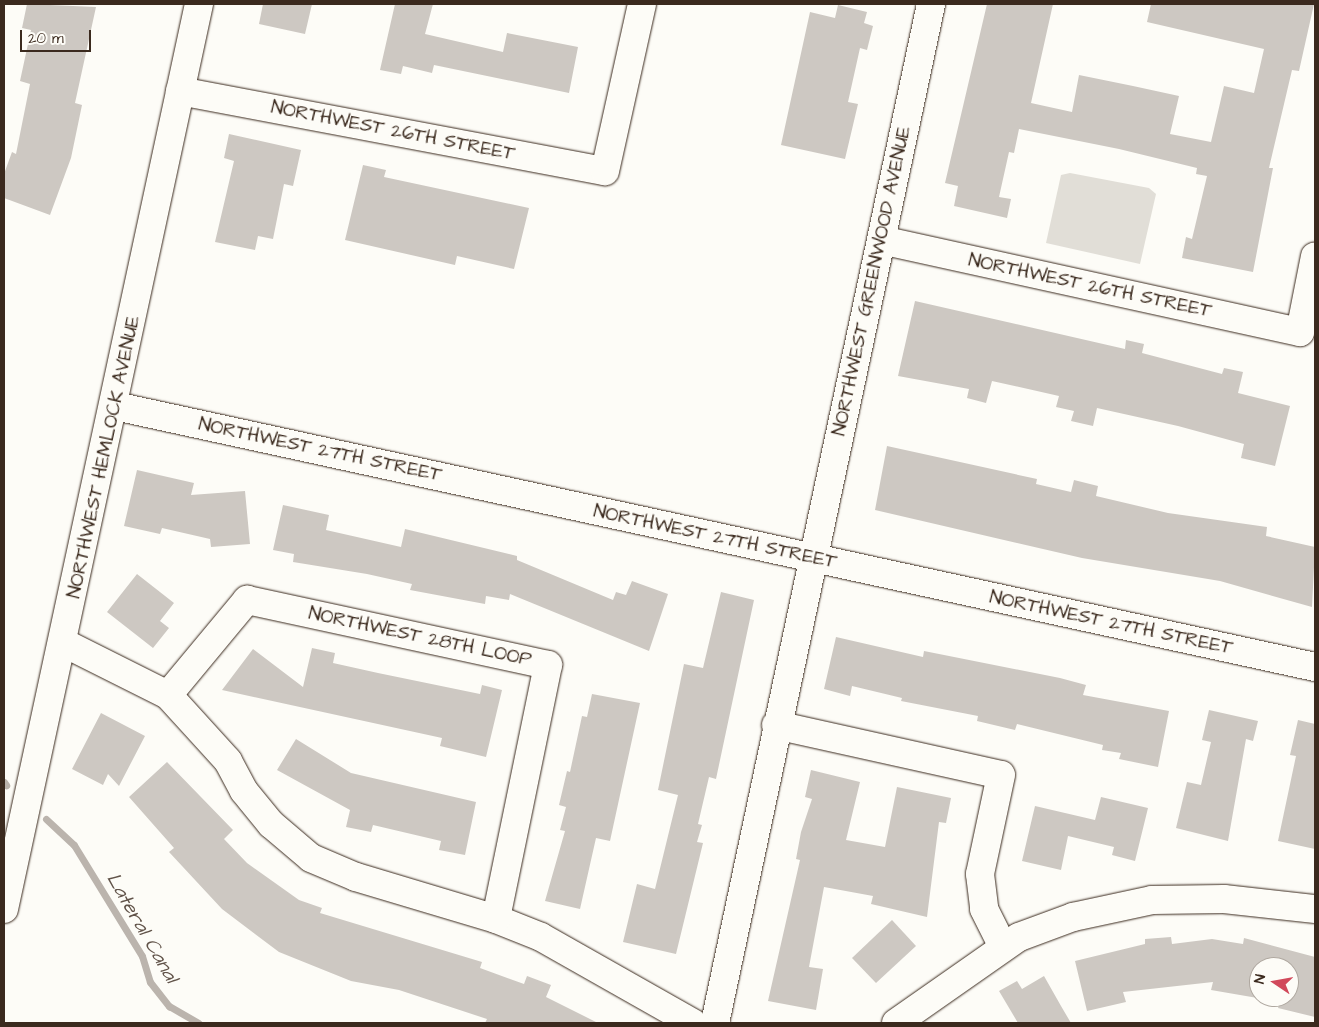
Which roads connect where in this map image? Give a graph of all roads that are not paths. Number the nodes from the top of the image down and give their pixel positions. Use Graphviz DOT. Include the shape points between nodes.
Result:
graph roads {
  1 [pos="199,4"];
  2 [pos="642,4"];
  3 [pos="931,4"];
  4 [pos="180,91"];
  5 [pos="881,240"];
  6 [pos="1315,256"];
  7 [pos="115,406"];
  8 [pos="813,558"];
  9 [pos="64,643"];
  10 [pos="1315,667"];
  11 [pos="168,695"];
  12 [pos="776,725"];
  13 [pos="4,909"];
  14 [pos="1315,909"];
  15 [pos="496,918"];
  16 [pos="1003,947"];
  17 [pos="693,1023"];
  18 [pos="715,1023"];
  19 [pos="896,1023"];
  1 -- 4 [label="street, NORTHWEST HEMLOCK AVENUE"];
  2 -- 4 [label="street, NORTHWEST 26TH STREET" via="606,171"];
  3 -- 5 [label="street, NORTHWEST GREENWOOD AVENUE"];
  4 -- 7 [label="street, NORTHWEST HEMLOCK AVENUE"];
  5 -- 6 [label="street, NORTHWEST 26TH STREET" via="1300,332"];
  5 -- 8 [label="street, NORTHWEST GREENWOOD AVENUE"];
  7 -- 8 [label="street, NORTHWEST 27TH STREET"];
  7 -- 9 [label="street, NORTHWEST HEMLOCK AVENUE"];
  8 -- 10 [label="street, NORTHWEST 27TH STREET"];
  8 -- 12 [label="street, NORTHWEST GREENWOOD AVENUE"];
  9 -- 11 [label="street"];
  9 -- 13 [label="street, NORTHWEST HEMLOCK AVENUE"];
  11 -- 15 [label="street" via="228,761 244,791 271,824 311,858 356,877"];
  11 -- 15 [label="street, NORTHWEST 28TH LOOP" via="246,600 548,665"];
  12 -- 16 [label="street" via="1001,775 980,874 984,909"];
  12 -- 18 [label="street, NORTHWEST GREENWOOD AVENUE"];
  14 -- 16 [label="street" via="1224,899 1152,900 1072,917"];
  15 -- 17 [label="street" via="541,937"];
  16 -- 19 [label="street"];
}
